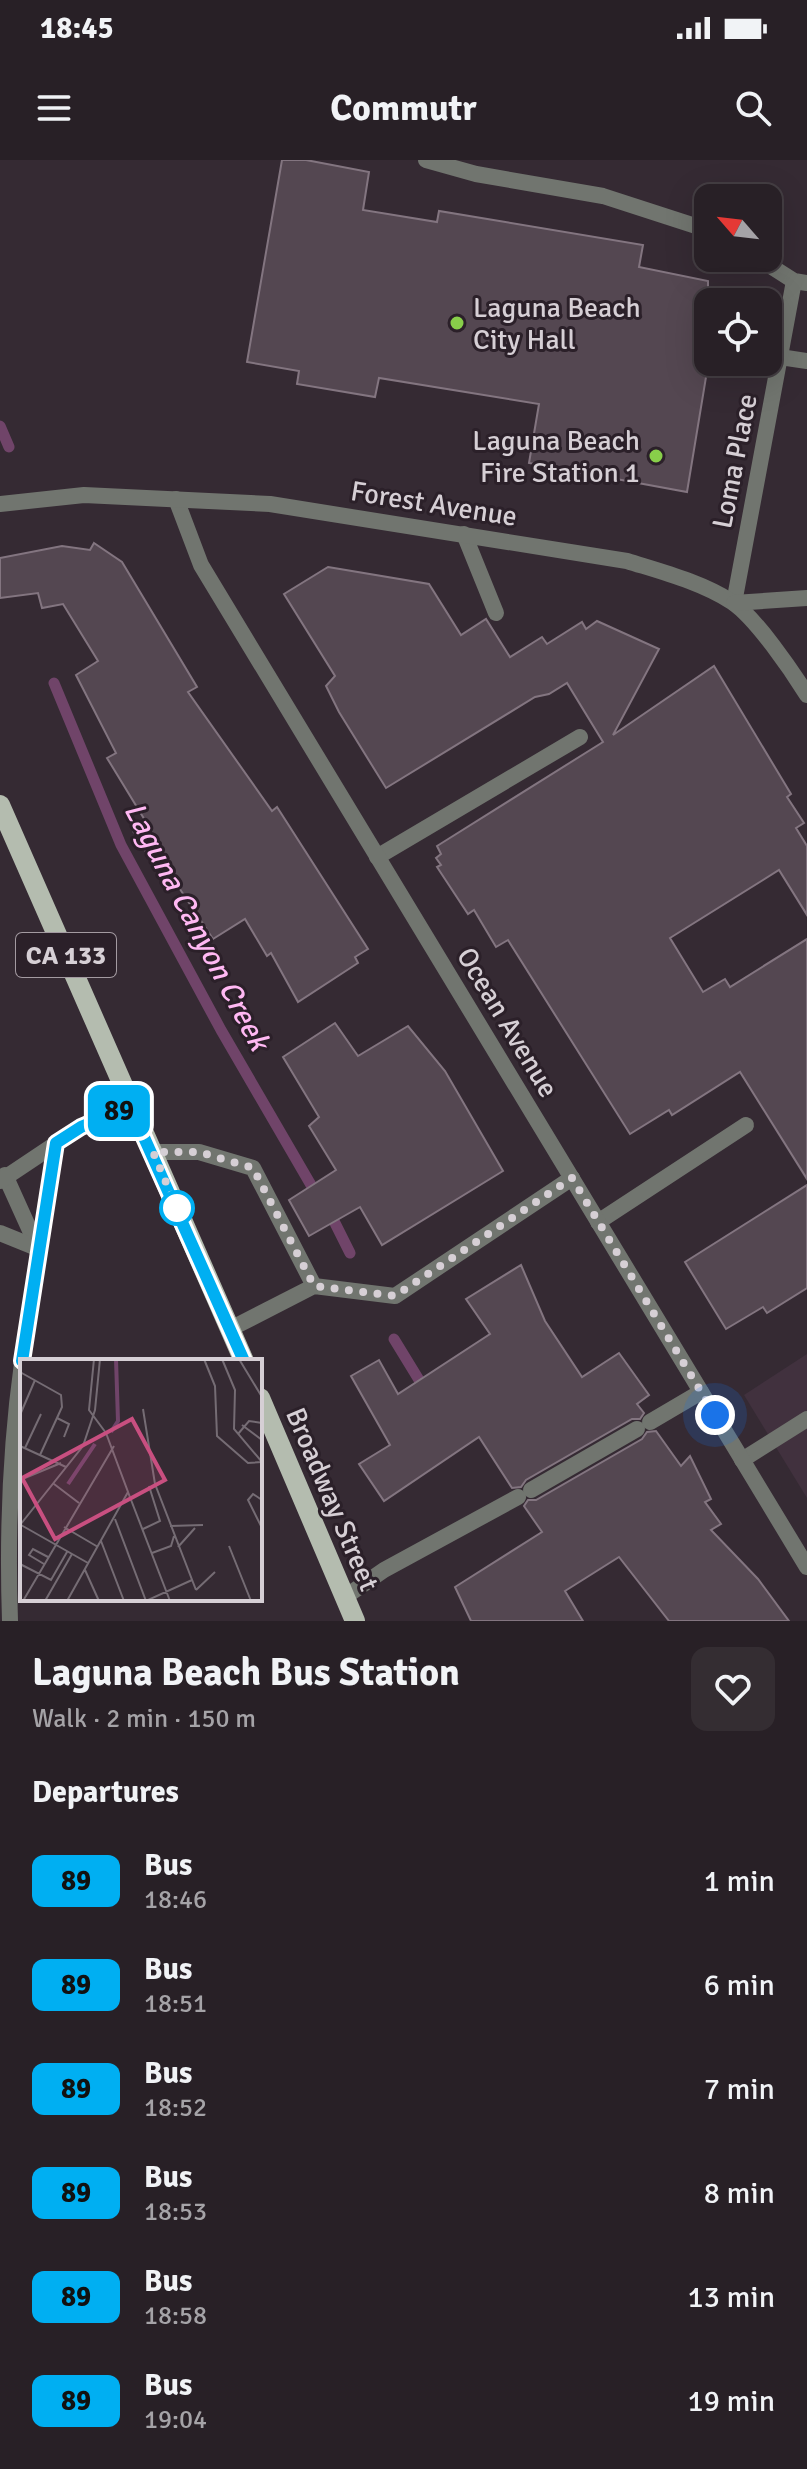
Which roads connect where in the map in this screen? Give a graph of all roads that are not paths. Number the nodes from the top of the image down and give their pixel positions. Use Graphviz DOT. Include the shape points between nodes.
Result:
graph roads {
  1 [pos="426,160"];
  2 [pos="694,225"];
  3 [pos="782,272"];
  4 [pos="800,282"];
  5 [pos="782,350"];
  6 [pos="782,357"];
  7 [pos="807,361"];
  8 [pos="776,376"];
  9 [pos="176,499"];
  10 [pos="0,504"];
  11 [pos="464,534"];
  12 [pos="807,598"];
  13 [pos="734,603"];
  14 [pos="496,613"];
  15 [pos="807,695"];
  16 [pos="580,737"];
  17 [pos="0,805"];
  18 [pos="377,857"];
  19 [pos="130,1106"];
  20 [pos="746,1125"];
  21 [pos="56,1143"];
  22 [pos="153,1152"];
  23 [pos="2,1178"];
  24 [pos="572,1178"];
  25 [pos="598,1222"];
  26 [pos="0,1233"];
  27 [pos="37,1248"];
  28 [pos="314,1286"];
  29 [pos="230,1329"];
  30 [pos="22,1359"];
  31 [pos="243,1359"];
  32 [pos="20,1379"];
  33 [pos="701,1392"];
  34 [pos="262,1403"];
  35 [pos="807,1419"];
  36 [pos="742,1460"];
  37 [pos="807,1567"];
  38 [pos="345,1597"];
  39 [pos="10,1621"];
  40 [pos="355,1621"];
  1 -- 2 [label="street" via="603,196"];
  3 -- 4 [label="street"];
  4 -- 5 [label="street, Loma Place"];
  6 -- 7 [label="street"];
  8 -- 13 [label="street, Loma Place"];
  9 -- 10 [label="street, Forest Avenue" via="84,495"];
  9 -- 11 [label="street, Forest Avenue" via="270,504"];
  9 -- 18 [label="street, Ocean Avenue" via="201,565"];
  11 -- 13 [label="street, Forest Avenue" via="627,561"];
  11 -- 14 [label="street"];
  12 -- 13 [label="street"];
  13 -- 15 [label="street, Forest Avenue" via="789,665"];
  16 -- 18 [label="street"];
  17 -- 19 [label="main road, CA 133"];
  18 -- 24 [label="street, Ocean Avenue"];
  19 -- 21 [label="street"];
  19 -- 22 [label="main road, CA 133"];
  20 -- 25 [label="street"];
  21 -- 23 [label="street"];
  21 -- 27 [label="street"];
  22 -- 28 [label="street" via="199,1152 253,1168"];
  22 -- 29 [label="main road, CA 133"];
  23 -- 27 [label="street"];
  24 -- 25 [label="street, Ocean Avenue"];
  24 -- 28 [label="street" via="395,1296"];
  25 -- 33 [label="street, Ocean Avenue"];
  26 -- 27 [label="street"];
  27 -- 30 [label="street"];
  28 -- 29 [label="street"];
  29 -- 31 [label="main road, CA 133"];
  32 -- 39 [label="street" via="10,1463"];
  33 -- 36 [label="street, Ocean Avenue"];
  33 -- 38 [label="street"];
  34 -- 38 [label="main road, Broadway Street"];
  35 -- 36 [label="street"];
  36 -- 37 [label="street, Ocean Avenue"];
  38 -- 40 [label="main road, Broadway Street"];
}
